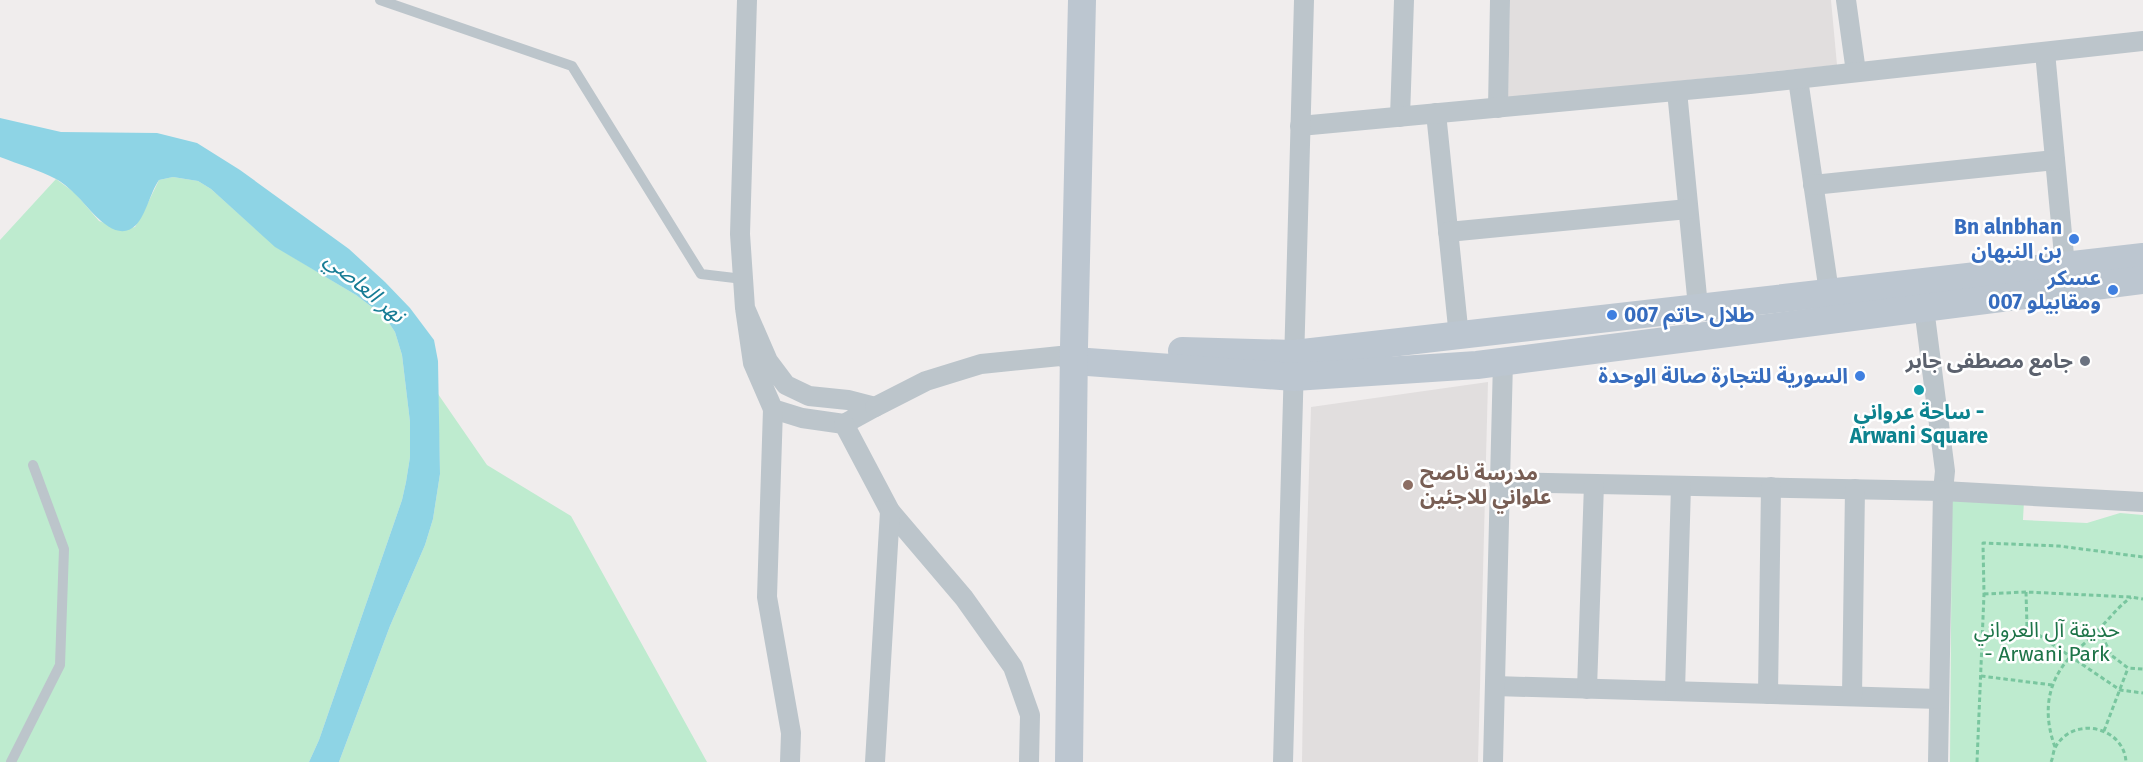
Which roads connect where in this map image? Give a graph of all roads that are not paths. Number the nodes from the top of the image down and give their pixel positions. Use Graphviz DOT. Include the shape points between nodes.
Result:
graph roads {
  1 [pos="380,0"];
  2 [pos="747,0"];
  3 [pos="1082,0"];
  4 [pos="1304,0"];
  5 [pos="1404,0"];
  6 [pos="1500,0"];
  7 [pos="1846,0"];
  8 [pos="2143,41"];
  9 [pos="2045,51"];
  10 [pos="1856,72"];
  11 [pos="1798,79"];
  12 [pos="1677,91"];
  13 [pos="1498,108"];
  14 [pos="1436,113"];
  15 [pos="1400,117"];
  16 [pos="1300,126"];
  17 [pos="2055,160"];
  18 [pos="1813,185"];
  19 [pos="1688,209"];
  20 [pos="1448,232"];
  21 [pos="2143,257"];
  22 [pos="2065,266"];
  23 [pos="743,279"];
  24 [pos="2143,280"];
  25 [pos="1829,292"];
  26 [pos="1698,307"];
  27 [pos="745,308"];
  28 [pos="1924,308"];
  29 [pos="1459,337"];
  30 [pos="1069,355"];
  31 [pos="1503,361"];
  32 [pos="1294,366"];
  33 [pos="875,407"];
  34 [pos="773,409"];
  35 [pos="844,424"];
  36 [pos="33,465"];
  37 [pos="1499,482"];
  38 [pos="1594,484"];
  39 [pos="1681,486"];
  40 [pos="1771,488"];
  41 [pos="1855,489"];
  42 [pos="1943,491"];
  43 [pos="2143,502"];
  44 [pos="890,511"];
  45 [pos="1494,686"];
  46 [pos="1587,689"];
  47 [pos="1675,692"];
  48 [pos="1767,694"];
  49 [pos="1852,696"];
  50 [pos="1939,699"];
  51 [pos="10,762"];
  52 [pos="790,762"];
  53 [pos="875,762"];
  54 [pos="1029,762"];
  55 [pos="1069,762"];
  56 [pos="1283,762"];
  57 [pos="1493,762"];
  58 [pos="1938,762"];
  1 -- 23 [label="lane" via="572,66 701,274"];
  2 -- 23 [label="street" via="740,234"];
  3 -- 30 [label="main road"];
  4 -- 16 [label="street"];
  5 -- 15 [label="street"];
  6 -- 13 [label="street"];
  7 -- 10 [label="street"];
  8 -- 9 [label="street"];
  9 -- 10 [label="street"];
  9 -- 17 [label="street"];
  10 -- 11 [label="street"];
  11 -- 12 [label="street"];
  11 -- 18 [label="street"];
  12 -- 13 [label="street"];
  12 -- 19 [label="street"];
  13 -- 14 [label="street"];
  14 -- 15 [label="street"];
  14 -- 20 [label="street"];
  15 -- 16 [label="street"];
  16 -- 32 [label="street"];
  17 -- 18 [label="street"];
  17 -- 22 [label="street"];
  18 -- 25 [label="street"];
  19 -- 20 [label="street"];
  19 -- 26 [label="street"];
  20 -- 29 [label="street"];
  21 -- 22 [label="main road"];
  22 -- 25 [label="main road"];
  23 -- 27 [label="street"];
  24 -- 28 [label="main road"];
  25 -- 26 [label="main road"];
  26 -- 29 [label="main road"];
  27 -- 33 [label="street" via="768,361 786,385 809,396"];
  27 -- 34 [label="street" via="753,363"];
  28 -- 31 [label="main road"];
  28 -- 42 [label="street" via="1946,471"];
  29 -- 32 [label="main road"];
  30 -- 32 [label="main road"];
  30 -- 33 [label="street" via="981,364 926,381"];
  30 -- 55 [label="main road"];
  31 -- 32 [label="main road"];
  31 -- 37 [label="street"];
  32 -- 56 [label="street"];
  33 -- 35 [label="street"];
  34 -- 35 [label="street"];
  34 -- 52 [label="street" via="767,597 791,733"];
  35 -- 44 [label="street"];
  36 -- 51 [label="lane" via="64,549 60,665"];
  37 -- 38 [label="street"];
  37 -- 45 [label="street"];
  38 -- 39 [label="street"];
  38 -- 46 [label="street"];
  39 -- 40 [label="street"];
  39 -- 47 [label="street"];
  40 -- 41 [label="street"];
  40 -- 48 [label="street"];
  41 -- 42 [label="street"];
  41 -- 49 [label="street"];
  42 -- 43 [label="street"];
  42 -- 50 [label="street"];
  44 -- 53 [label="street"];
  44 -- 54 [label="street" via="964,598 1013,667 1030,715"];
  45 -- 46 [label="street"];
  45 -- 57 [label="street"];
  46 -- 47 [label="street"];
  47 -- 48 [label="street"];
  48 -- 49 [label="street"];
  49 -- 50 [label="street"];
  50 -- 58 [label="street"];
}
